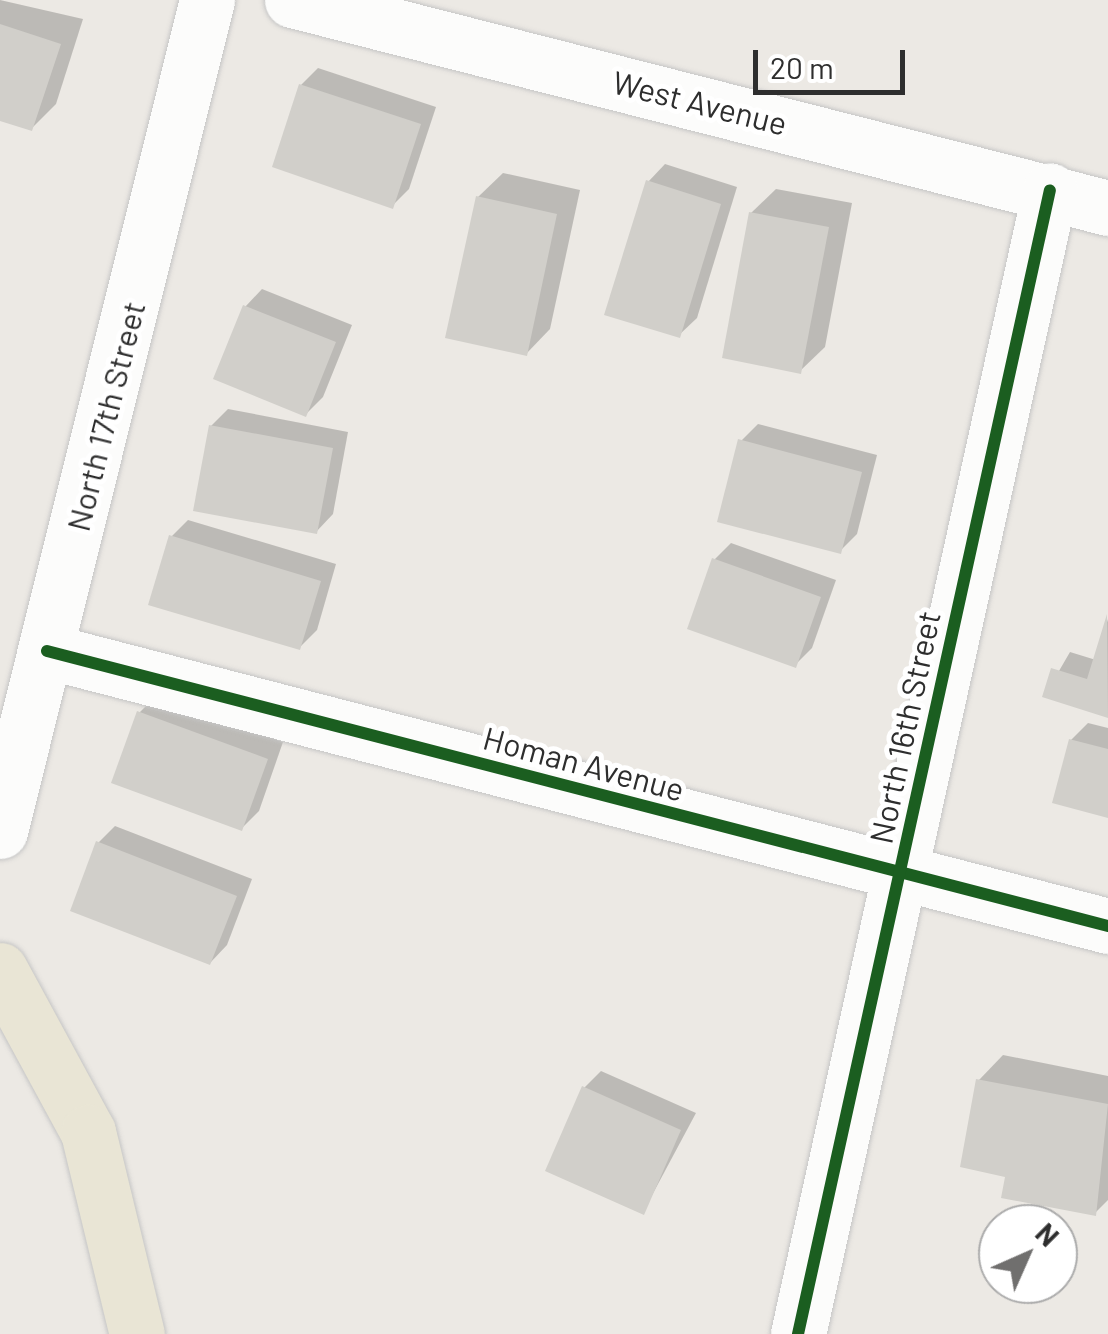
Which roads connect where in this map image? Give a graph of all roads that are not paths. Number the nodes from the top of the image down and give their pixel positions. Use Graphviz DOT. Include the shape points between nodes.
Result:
graph roads {
  1 [pos="207,0"];
  2 [pos="292,0"];
  3 [pos="1050,190"];
  4 [pos="1108,208"];
  5 [pos="46,651"];
  6 [pos="0,831"];
  7 [pos="900,874"];
  8 [pos="1108,926"];
  9 [pos="0,970"];
  10 [pos="126,1263"];
  11 [pos="137,1334"];
  12 [pos="180,1334"];
  13 [pos="798,1334"];
  1 -- 5 [label="street, North 17th Street"];
  2 -- 3 [label="street, West Avenue"];
  3 -- 4 [label="street, West Avenue"];
  3 -- 7 [label="street, North 16th Street"];
  5 -- 6 [label="street, North 17th Street"];
  5 -- 7 [label="street, Homan Avenue"];
  7 -- 8 [label="street, Homan Avenue"];
  7 -- 13 [label="street, North 16th Street"];
  9 -- 10 [label="main road" via="88,1132"];
  10 -- 11 [label="main road"];
  10 -- 12 [label="main road"];
}
